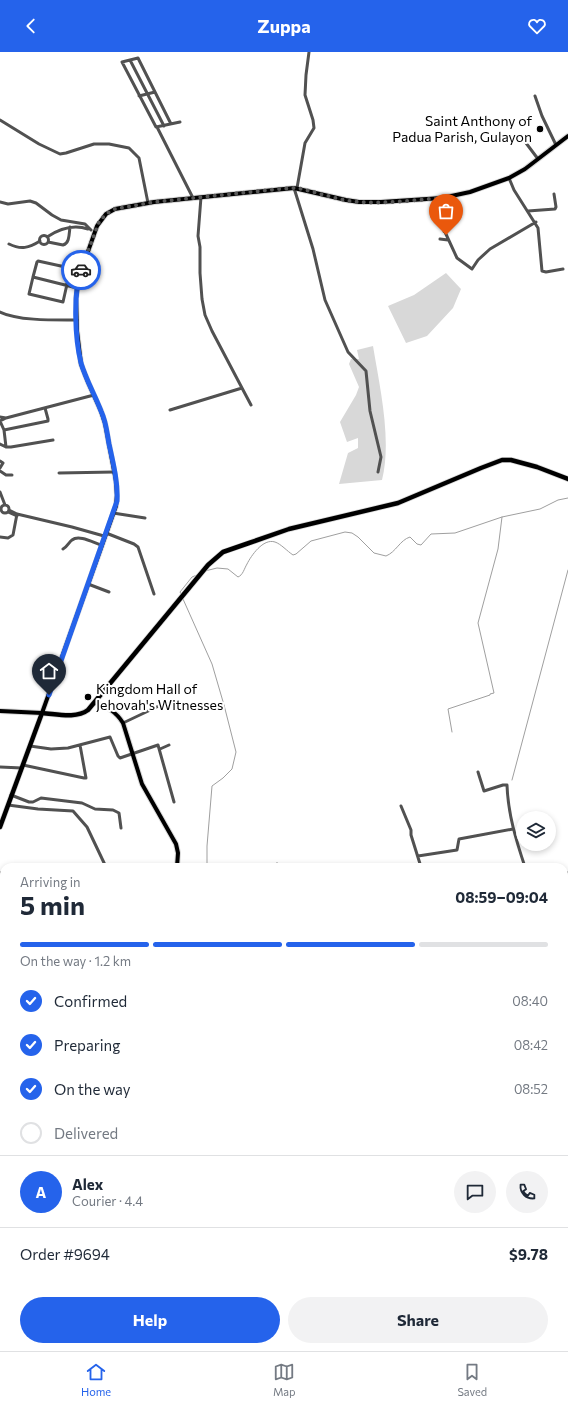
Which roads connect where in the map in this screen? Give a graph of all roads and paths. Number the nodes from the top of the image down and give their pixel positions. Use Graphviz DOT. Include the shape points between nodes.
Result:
graph roads {
  1 [pos="309,52"];
  2 [pos="130,60"];
  3 [pos="155,92"];
  4 [pos="147,94"];
  5 [pos="139,96"];
  6 [pos="535,96"];
  7 [pos="0,120"];
  8 [pos="180,122"];
  9 [pos="171,124"];
  10 [pos="164,126"];
  11 [pos="157,127"];
  12 [pos="568,136"];
  13 [pos="523,139"];
  14 [pos="556,145"];
  15 [pos="538,159"];
  16 [pos="509,178"];
  17 [pos="296,188"];
  18 [pos="554,194"];
  19 [pos="193,198"];
  20 [pos="201,198"];
  21 [pos="442,198"];
  22 [pos="0,202"];
  23 [pos="148,203"];
  24 [pos="528,211"];
  25 [pos="536,222"];
  26 [pos="70,227"];
  27 [pos="93,231"];
  28 [pos="47,237"];
  29 [pos="440,239"];
  30 [pos="448,240"];
  31 [pos="40,241"];
  32 [pos="48,242"];
  33 [pos="9,244"];
  34 [pos="72,262"];
  35 [pos="70,268"];
  36 [pos="563,270"];
  37 [pos="33,277"];
  38 [pos="67,285"];
  39 [pos="77,287"];
  40 [pos="0,312"];
  41 [pos="77,320"];
  42 [pos="242,388"];
  43 [pos="94,395"];
  44 [pos="251,405"];
  45 [pos="45,408"];
  46 [pos="170,410"];
  47 [pos="0,417"];
  48 [pos="6,418"];
  49 [pos="0,421"];
  50 [pos="4,430"];
  51 [pos="53,440"];
  52 [pos="0,444"];
  53 [pos="6,447"];
  54 [pos="0,461"];
  55 [pos="0,468"];
  56 [pos="0,471"];
  57 [pos="114,472"];
  58 [pos="378,472"];
  59 [pos="59,473"];
  60 [pos="12,475"];
  61 [pos="568,479"];
  62 [pos="0,492"];
  63 [pos="5,505"];
  64 [pos="0,509"];
  65 [pos="8,511"];
  66 [pos="113,513"];
  67 [pos="17,515"];
  68 [pos="145,518"];
  69 [pos="105,535"];
  70 [pos="0,537"];
  71 [pos="101,545"];
  72 [pos="63,549"];
  73 [pos="88,584"];
  74 [pos="109,592"];
  75 [pos="154,594"];
  76 [pos="101,695"];
  77 [pos="95,703"];
  78 [pos="104,704"];
  79 [pos="163,704"];
  80 [pos="0,711"];
  81 [pos="42,713"];
  82 [pos="123,723"];
  83 [pos="80,745"];
  84 [pos="169,745"];
  85 [pos="30,746"];
  86 [pos="160,749"];
  87 [pos="132,754"];
  88 [pos="0,766"];
  89 [pos="23,766"];
  90 [pos="478,772"];
  91 [pos="11,795"];
  92 [pos="174,802"];
  93 [pos="8,805"];
  94 [pos="401,806"];
  95 [pos="0,827"];
  96 [pos="121,828"];
  97 [pos="513,829"];
  98 [pos="418,856"];
  99 [pos="104,863"];
  100 [pos="177,863"];
  101 [pos="420,863"];
  102 [pos="524,863"];
  1 -- 17 [label="street" via="305,94 314,128 305,143"];
  2 -- 3 [label="street" via="138,58"];
  2 -- 4 [label="street"];
  2 -- 5 [label="street" via="122,62"];
  3 -- 4 [label="street"];
  3 -- 9 [label="street"];
  4 -- 5 [label="street"];
  4 -- 10 [label="street"];
  5 -- 11 [label="street"];
  6 -- 14 [label="street"];
  7 -- 23 [label="street" via="60,154 94,144 129,148 139,158"];
  8 -- 9 [label="street"];
  9 -- 10 [label="street"];
  10 -- 11 [label="street"];
  11 -- 19 [label="street"];
  12 -- 14 [label="main road"];
  13 -- 15 [label="street"];
  14 -- 15 [label="main road"];
  15 -- 16 [label="main road"];
  16 -- 21 [label="main road" via="470,192"];
  16 -- 24 [label="street"];
  17 -- 20 [label="main road"];
  17 -- 21 [label="main road" via="359,202"];
  17 -- 58 [label="street" via="325,300 348,352 366,371 370,411 381,457"];
  18 -- 24 [label="street" via="555,209"];
  19 -- 20 [label="main road"];
  19 -- 23 [label="main road"];
  20 -- 42 [label="street" via="198,236 205,314"];
  21 -- 30 [label="street" via="443,216 448,222 444,230"];
  22 -- 27 [label="street" via="8,204 30,201 61,220 85,224"];
  23 -- 27 [label="main road" via="110,212"];
  24 -- 25 [label="street"];
  25 -- 30 [label="street" via="490,249 472,270 457,258"];
  25 -- 36 [label="street" via="540,234 542,271"];
  26 -- 27 [label="street"];
  26 -- 28 [label="street"];
  26 -- 32 [label="street" via="66,244"];
  27 -- 39 [label="main road"];
  28 -- 31 [label="street" via="42,236"];
  28 -- 32 [label="street"];
  29 -- 30 [label="street"];
  31 -- 32 [label="street" via="43,245"];
  31 -- 33 [label="street" via="30,247 20,248"];
  34 -- 35 [label="street"];
  35 -- 37 [label="street" via="38,261"];
  35 -- 38 [label="street"];
  37 -- 38 [label="street"];
  37 -- 38 [label="street" via="29,294 62,302"];
  38 -- 39 [label="street"];
  39 -- 41 [label="main road"];
  40 -- 41 [label="street" via="18,318"];
  41 -- 43 [label="main road" via="81,364"];
  42 -- 44 [label="street"];
  42 -- 46 [label="street"];
  43 -- 45 [label="street"];
  43 -- 57 [label="main road" via="104,418"];
  45 -- 48 [label="street"];
  45 -- 50 [label="street" via="48,420"];
  47 -- 48 [label="street"];
  48 -- 49 [label="street"];
  49 -- 50 [label="street"];
  50 -- 53 [label="street"];
  51 -- 53 [label="street"];
  52 -- 53 [label="street"];
  54 -- 55 [label="street" via="3,463"];
  56 -- 60 [label="street"];
  57 -- 59 [label="street"];
  57 -- 66 [label="main road" via="117,495"];
  61 -- 76 [label="highway" via="538,467 502,460 398,503 289,529 224,552 208,565"];
  62 -- 63 [label="street"];
  63 -- 64 [label="street"];
  63 -- 65 [label="street" via="8,506"];
  64 -- 65 [label="street" via="3,513"];
  65 -- 67 [label="street"];
  66 -- 68 [label="street"];
  66 -- 69 [label="main road"];
  67 -- 69 [label="street"];
  67 -- 70 [label="street" via="13,535 8,538"];
  69 -- 71 [label="main road"];
  69 -- 75 [label="street" via="136,545"];
  71 -- 72 [label="street" via="78,538 73,539"];
  71 -- 73 [label="main road"];
  73 -- 74 [label="street"];
  73 -- 81 [label="main road"];
  76 -- 77 [label="highway"];
  76 -- 78 [label="main road"];
  77 -- 78 [label="main road"];
  77 -- 81 [label="highway" via="80,714"];
  78 -- 82 [label="main road"];
  79 -- 82 [label="street"];
  80 -- 81 [label="main road"];
  81 -- 85 [label="highway"];
  82 -- 87 [label="main road"];
  83 -- 85 [label="street" via="51,748"];
  83 -- 87 [label="street" via="110,737 119,758"];
  83 -- 89 [label="street" via="86,778"];
  84 -- 86 [label="street"];
  85 -- 89 [label="highway"];
  86 -- 87 [label="street" via="157,745"];
  86 -- 92 [label="street"];
  87 -- 100 [label="main road" via="144,788 176,844"];
  88 -- 89 [label="street"];
  89 -- 91 [label="highway"];
  90 -- 97 [label="street" via="484,791 507,785"];
  91 -- 93 [label="highway"];
  91 -- 96 [label="street" via="29,802 41,798 82,803 95,809 116,811 119,813"];
  93 -- 95 [label="highway"];
  93 -- 99 [label="street" via="73,811 87,827"];
  94 -- 98 [label="street"];
  97 -- 98 [label="street" via="459,840 457,850"];
  97 -- 102 [label="street"];
  98 -- 101 [label="street"];
}
